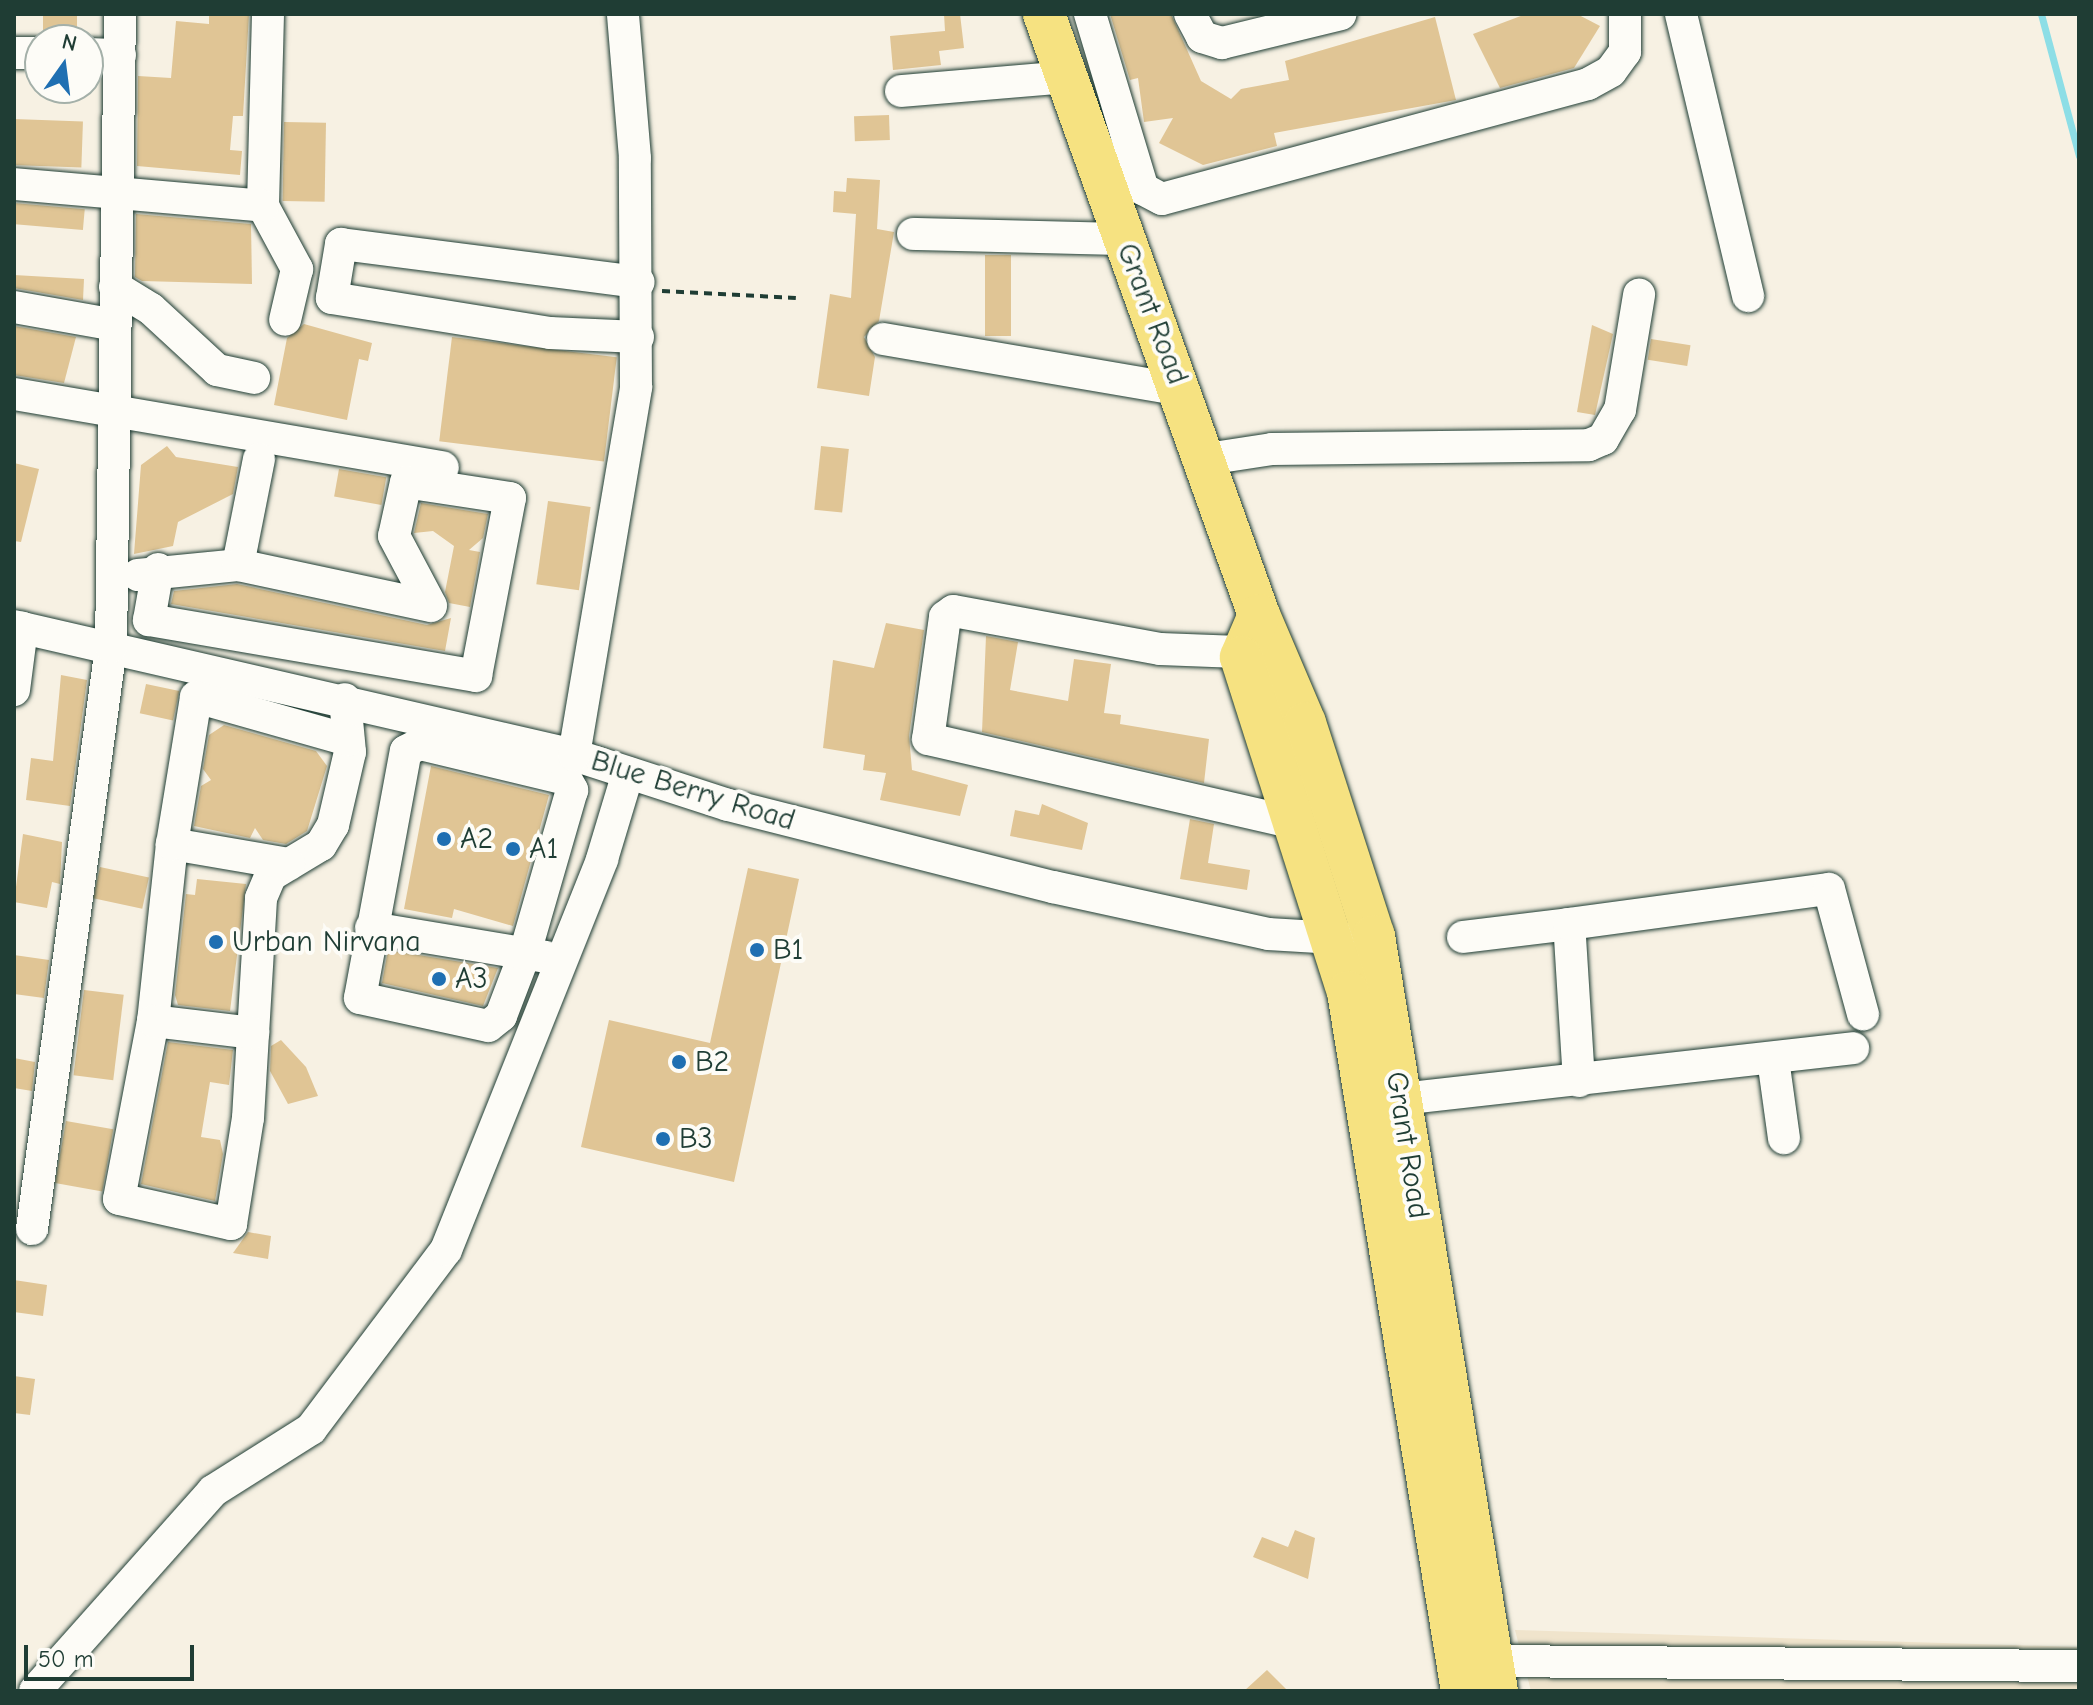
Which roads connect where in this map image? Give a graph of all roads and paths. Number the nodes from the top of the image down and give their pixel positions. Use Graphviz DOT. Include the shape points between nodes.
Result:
graph roads {
  1 [pos="120,14"];
  2 [pos="268,14"];
  3 [pos="623,14"];
  4 [pos="1044,14"];
  5 [pos="1090,14"];
  6 [pos="1190,14"];
  7 [pos="1341,14"];
  8 [pos="1625,14"];
  9 [pos="1681,14"];
  10 [pos="104,54"];
  11 [pos="1066,77"];
  12 [pos="901,91"];
  13 [pos="14,184"];
  14 [pos="117,192"];
  15 [pos="263,206"];
  16 [pos="913,234"];
  17 [pos="1124,239"];
  18 [pos="639,286"];
  19 [pos="115,287"];
  20 [pos="1639,295"];
  21 [pos="1748,296"];
  22 [pos="796,298"];
  23 [pos="14,307"];
  24 [pos="285,320"];
  25 [pos="115,325"];
  26 [pos="638,337"];
  27 [pos="883,339"];
  28 [pos="254,378"];
  29 [pos="1181,390"];
  30 [pos="14,394"];
  31 [pos="113,413"];
  32 [pos="259,459"];
  33 [pos="1207,459"];
  34 [pos="513,479"];
  35 [pos="238,565"];
  36 [pos="158,569"];
  37 [pos="112,582"];
  38 [pos="18,627"];
  39 [pos="1258,641"];
  40 [pos="111,647"];
  41 [pos="15,676"];
  42 [pos="354,701"];
  43 [pos="348,740"];
  44 [pos="574,755"];
  45 [pos="628,773"];
  46 [pos="1299,824"];
  47 [pos="172,844"];
  48 [pos="289,864"];
  49 [pos="1569,924"];
  50 [pos="371,928"];
  51 [pos="1463,937"];
  52 [pos="1354,939"];
  53 [pos="525,953"];
  54 [pos="561,959"];
  55 [pos="1863,1014"];
  56 [pos="153,1021"];
  57 [pos="253,1033"];
  58 [pos="1853,1048"];
  59 [pos="1773,1059"];
  60 [pos="1579,1081"];
  61 [pos="1400,1099"];
  62 [pos="1784,1138"];
  63 [pos="32,1229"];
  64 [pos="2079,1666"];
  65 [pos="1494,1676"];
  66 [pos="35,1691"];
  67 [pos="1462,1691"];
  1 -- 10 [label="street"];
  2 -- 15 [label="street"];
  3 -- 18 [label="street"];
  4 -- 11 [label="main road, Grant Road"];
  5 -- 8 [label="street" via="1143,189 1162,199 1588,84 1611,71 1625,52"];
  6 -- 7 [label="street" via="1202,37 1222,43"];
  9 -- 21 [label="street"];
  10 -- 14 [label="street"];
  11 -- 12 [label="street"];
  11 -- 17 [label="main road, Grant Road"];
  13 -- 14 [label="street"];
  14 -- 15 [label="street"];
  14 -- 19 [label="street"];
  15 -- 24 [label="street" via="297,269"];
  16 -- 17 [label="street"];
  17 -- 29 [label="main road, Grant Road"];
  18 -- 22 [label="path"];
  18 -- 26 [label="street"];
  18 -- 26 [label="street" via="341,244 332,298 550,333"];
  19 -- 25 [label="street"];
  19 -- 28 [label="street" via="151,309 217,370"];
  20 -- 33 [label="street" via="1620,410 1603,439 1589,445 1272,449"];
  23 -- 25 [label="street"];
  25 -- 31 [label="street"];
  26 -- 44 [label="street" via="636,387"];
  27 -- 29 [label="street"];
  29 -- 33 [label="main road, Grant Road"];
  30 -- 31 [label="street"];
  31 -- 34 [label="street"];
  31 -- 37 [label="street"];
  32 -- 35 [label="street"];
  33 -- 39 [label="main road, Grant Road"];
  35 -- 36 [label="street"];
  35 -- 36 [label="street" via="431,606 394,536 406,482 510,498 476,676 149,620"];
  36 -- 37 [label="street"];
  37 -- 40 [label="street"];
  38 -- 40 [label="street, Blue Berry Road"];
  38 -- 41 [label="street"];
  39 -- 46 [label="main road, Grant Road"];
  39 -- 46 [label="street" via="953,611 945,617 928,739"];
  39 -- 52 [label="main road, Grant Road"];
  40 -- 42 [label="street, Blue Berry Road"];
  40 -- 63 [label="street"];
  42 -- 43 [label="street"];
  42 -- 44 [label="street, Blue Berry Road"];
  43 -- 47 [label="street" via="196,697"];
  43 -- 48 [label="street" via="327,838"];
  44 -- 45 [label="street, Blue Berry Road"];
  45 -- 52 [label="street, Blue Berry Road" via="1053,887 1268,934"];
  45 -- 54 [label="street"];
  46 -- 52 [label="main road, Grant Road"];
  47 -- 48 [label="street"];
  47 -- 56 [label="street"];
  48 -- 57 [label="street" via="271,875 261,898"];
  49 -- 51 [label="street"];
  49 -- 55 [label="street" via="1829,889"];
  49 -- 60 [label="street"];
  50 -- 53 [label="street"];
  50 -- 53 [label="street" via="362,1002 480,1026 501,1016"];
  50 -- 53 [label="street" via="406,751 420,744 570,783"];
  52 -- 61 [label="main road, Grant Road"];
  52 -- 67 [label="main road, Grant Road"];
  53 -- 54 [label="street"];
  54 -- 66 [label="street" via="446,1250 311,1429 213,1491"];
  56 -- 57 [label="street"];
  56 -- 57 [label="street" via="119,1199 231,1224"];
  58 -- 59 [label="street"];
  59 -- 60 [label="street"];
  59 -- 62 [label="street"];
  60 -- 61 [label="street"];
  61 -- 65 [label="main road, Grant Road"];
  64 -- 65 [label="street"];
}
